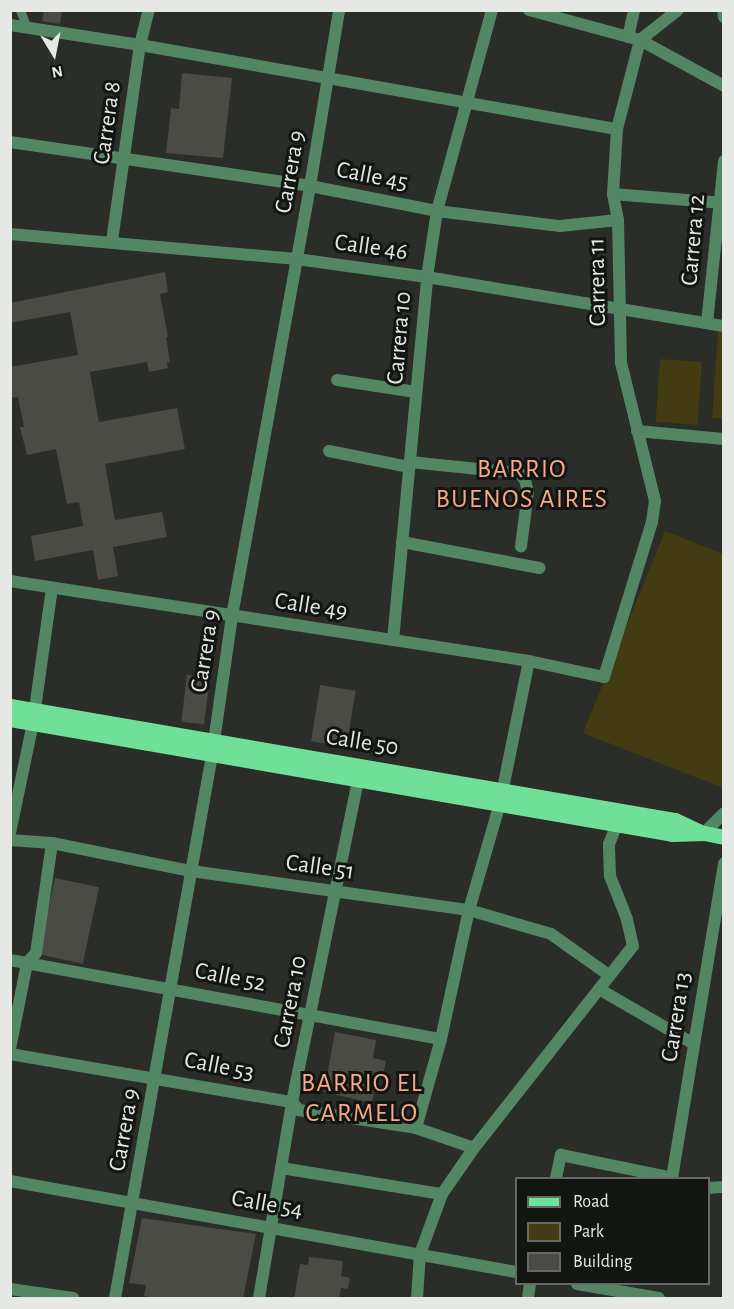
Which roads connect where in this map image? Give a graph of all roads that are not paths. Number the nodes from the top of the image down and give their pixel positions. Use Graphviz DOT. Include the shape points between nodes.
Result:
graph roads {
  1 [pos="20,10"];
  2 [pos="149,10"];
  3 [pos="339,10"];
  4 [pos="492,10"];
  5 [pos="529,10"];
  6 [pos="634,10"];
  7 [pos="678,10"];
  8 [pos="723,10"];
  9 [pos="723,17"];
  10 [pos="10,25"];
  11 [pos="27,28"];
  12 [pos="634,38"];
  13 [pos="140,45"];
  14 [pos="328,78"];
  15 [pos="723,86"];
  16 [pos="467,103"];
  17 [pos="616,129"];
  18 [pos="10,142"];
  19 [pos="123,159"];
  20 [pos="723,161"];
  21 [pos="310,186"];
  22 [pos="614,194"];
  23 [pos="721,203"];
  24 [pos="437,211"];
  25 [pos="618,220"];
  26 [pos="10,234"];
  27 [pos="112,242"];
  28 [pos="297,259"];
  29 [pos="427,277"];
  30 [pos="618,310"];
  31 [pos="707,323"];
  32 [pos="723,326"];
  33 [pos="337,380"];
  34 [pos="416,392"];
  35 [pos="637,431"];
  36 [pos="723,439"];
  37 [pos="329,451"];
  38 [pos="410,464"];
  39 [pos="402,542"];
  40 [pos="520,547"];
  41 [pos="540,568"];
  42 [pos="10,581"];
  43 [pos="52,588"];
  44 [pos="232,616"];
  45 [pos="393,640"];
  46 [pos="529,661"];
  47 [pos="604,676"];
  48 [pos="10,706"];
  49 [pos="34,716"];
  50 [pos="10,718"];
  51 [pos="213,748"];
  52 [pos="358,780"];
  53 [pos="502,796"];
  54 [pos="723,813"];
  55 [pos="617,824"];
  56 [pos="10,833"];
  57 [pos="704,833"];
  58 [pos="723,837"];
  59 [pos="10,840"];
  60 [pos="52,843"];
  61 [pos="723,863"];
  62 [pos="191,870"];
  63 [pos="334,891"];
  64 [pos="469,910"];
  65 [pos="10,960"];
  66 [pos="27,963"];
  67 [pos="609,975"];
  68 [pos="170,988"];
  69 [pos="599,989"];
  70 [pos="310,1015"];
  71 [pos="441,1039"];
  72 [pos="694,1044"];
  73 [pos="10,1051"];
  74 [pos="156,1076"];
  75 [pos="292,1102"];
  76 [pos="416,1128"];
  77 [pos="474,1148"];
  78 [pos="281,1168"];
  79 [pos="556,1177"];
  80 [pos="667,1177"];
  81 [pos="672,1177"];
  82 [pos="10,1181"];
  83 [pos="442,1194"];
  84 [pos="134,1202"];
  85 [pos="271,1227"];
  86 [pos="420,1254"];
  87 [pos="515,1272"];
  88 [pos="583,1285"];
  89 [pos="10,1288"];
  90 [pos="655,1298"];
  91 [pos="73,1299"];
  92 [pos="115,1299"];
  93 [pos="259,1299"];
  94 [pos="417,1299"];
  1 -- 11 [label="lane"];
  2 -- 13 [label="street, Carrera 8"];
  3 -- 14 [label="street, Carrera 9"];
  4 -- 16 [label="street, Carrera 10"];
  5 -- 12 [label="street"];
  6 -- 12 [label="street, Carrera 11"];
  7 -- 12 [label="street"];
  8 -- 9 [label="street"];
  10 -- 11 [label="street"];
  11 -- 13 [label="street"];
  12 -- 15 [label="street"];
  12 -- 17 [label="street, Carrera 11"];
  13 -- 14 [label="street"];
  13 -- 19 [label="street, Carrera 8"];
  14 -- 16 [label="street"];
  14 -- 21 [label="street, Carrera 9"];
  16 -- 17 [label="street"];
  16 -- 24 [label="street, Carrera 10"];
  17 -- 22 [label="street, Carrera 11"];
  18 -- 19 [label="street, Calle 45"];
  19 -- 21 [label="street, Calle 45"];
  19 -- 27 [label="street, Carrera 8"];
  20 -- 23 [label="street, Carrera 12"];
  21 -- 24 [label="street, Calle 45"];
  21 -- 28 [label="street, Carrera 9"];
  22 -- 23 [label="street"];
  22 -- 25 [label="street, Carrera 11"];
  23 -- 31 [label="street, Carrera 12"];
  24 -- 25 [label="street, Calle 45" via="560,226"];
  24 -- 29 [label="street, Carrera 10"];
  25 -- 30 [label="street, Carrera 11"];
  26 -- 27 [label="street, Calle 46"];
  27 -- 28 [label="street, Calle 46"];
  28 -- 29 [label="street, Calle 46"];
  28 -- 44 [label="street, Carrera 9"];
  29 -- 30 [label="street, Calle 46"];
  29 -- 34 [label="street, Carrera 10"];
  30 -- 31 [label="street, Calle 46"];
  30 -- 35 [label="street, Carrera 11" via="621,363"];
  31 -- 32 [label="street, Calle 46"];
  33 -- 34 [label="street"];
  34 -- 38 [label="street, Carrera 10"];
  35 -- 36 [label="street"];
  35 -- 47 [label="street, Carrera 11" via="655,501"];
  37 -- 38 [label="street"];
  38 -- 39 [label="street, Carrera 10"];
  38 -- 40 [label="street" via="519,473 528,492"];
  39 -- 41 [label="street"];
  39 -- 45 [label="street, Carrera 10"];
  42 -- 43 [label="street, Calle 49"];
  43 -- 44 [label="street, Calle 49"];
  43 -- 49 [label="street"];
  44 -- 45 [label="street, Calle 49"];
  44 -- 51 [label="street, Carrera 9"];
  45 -- 46 [label="street, Calle 49"];
  46 -- 47 [label="street, Calle 49"];
  46 -- 53 [label="street"];
  48 -- 49 [label="main road, Calle 50"];
  49 -- 50 [label="main road, Calle 50"];
  49 -- 51 [label="main road, Calle 50"];
  49 -- 56 [label="street"];
  51 -- 52 [label="main road, Calle 50"];
  51 -- 53 [label="main road, Calle 50"];
  51 -- 62 [label="street, Carrera 9"];
  52 -- 53 [label="main road, Calle 50"];
  52 -- 63 [label="street"];
  53 -- 55 [label="main road, Calle 50"];
  53 -- 57 [label="main road, Calle 50" via="675,820"];
  53 -- 64 [label="street"];
  54 -- 57 [label="street"];
  55 -- 57 [label="main road, Calle 50" via="672,834"];
  55 -- 67 [label="street" via="609,843 610,876 633,946"];
  57 -- 58 [label="main road, Calle 50"];
  59 -- 60 [label="street, Calle 51"];
  60 -- 62 [label="street, Calle 51"];
  60 -- 66 [label="street" via="36,953"];
  61 -- 72 [label="street, Carrera 13"];
  62 -- 63 [label="street, Calle 51"];
  62 -- 68 [label="street, Carrera 9"];
  63 -- 64 [label="street, Calle 51"];
  63 -- 70 [label="street, Carrera 10"];
  64 -- 67 [label="street, Calle 51" via="551,934"];
  64 -- 71 [label="street"];
  65 -- 66 [label="street, Calle 52"];
  66 -- 68 [label="street, Calle 52"];
  66 -- 73 [label="street"];
  67 -- 69 [label="street"];
  68 -- 70 [label="street, Calle 52"];
  68 -- 74 [label="street, Carrera 9"];
  69 -- 72 [label="street"];
  69 -- 77 [label="street"];
  70 -- 71 [label="street, Calle 52"];
  70 -- 75 [label="street, Carrera 10"];
  71 -- 76 [label="street"];
  72 -- 81 [label="street, Carrera 13"];
  73 -- 74 [label="street, Calle 53"];
  74 -- 75 [label="street, Calle 53"];
  74 -- 84 [label="street, Carrera 9"];
  75 -- 76 [label="street, Calle 53" via="299,1110"];
  75 -- 78 [label="street, Carrera 10"];
  76 -- 77 [label="street, Calle 53"];
  77 -- 83 [label="street"];
  78 -- 83 [label="street"];
  78 -- 85 [label="street, Carrera 10"];
  79 -- 80 [label="street" via="561,1155"];
  82 -- 84 [label="street, Calle 54"];
  83 -- 86 [label="street"];
  84 -- 85 [label="street, Calle 54"];
  84 -- 92 [label="street, Carrera 9"];
  85 -- 86 [label="street, Calle 54"];
  85 -- 93 [label="street, Carrera 10"];
  86 -- 87 [label="street, Calle 54"];
  86 -- 94 [label="street"];
  88 -- 90 [label="street"];
  89 -- 91 [label="street"];
}
